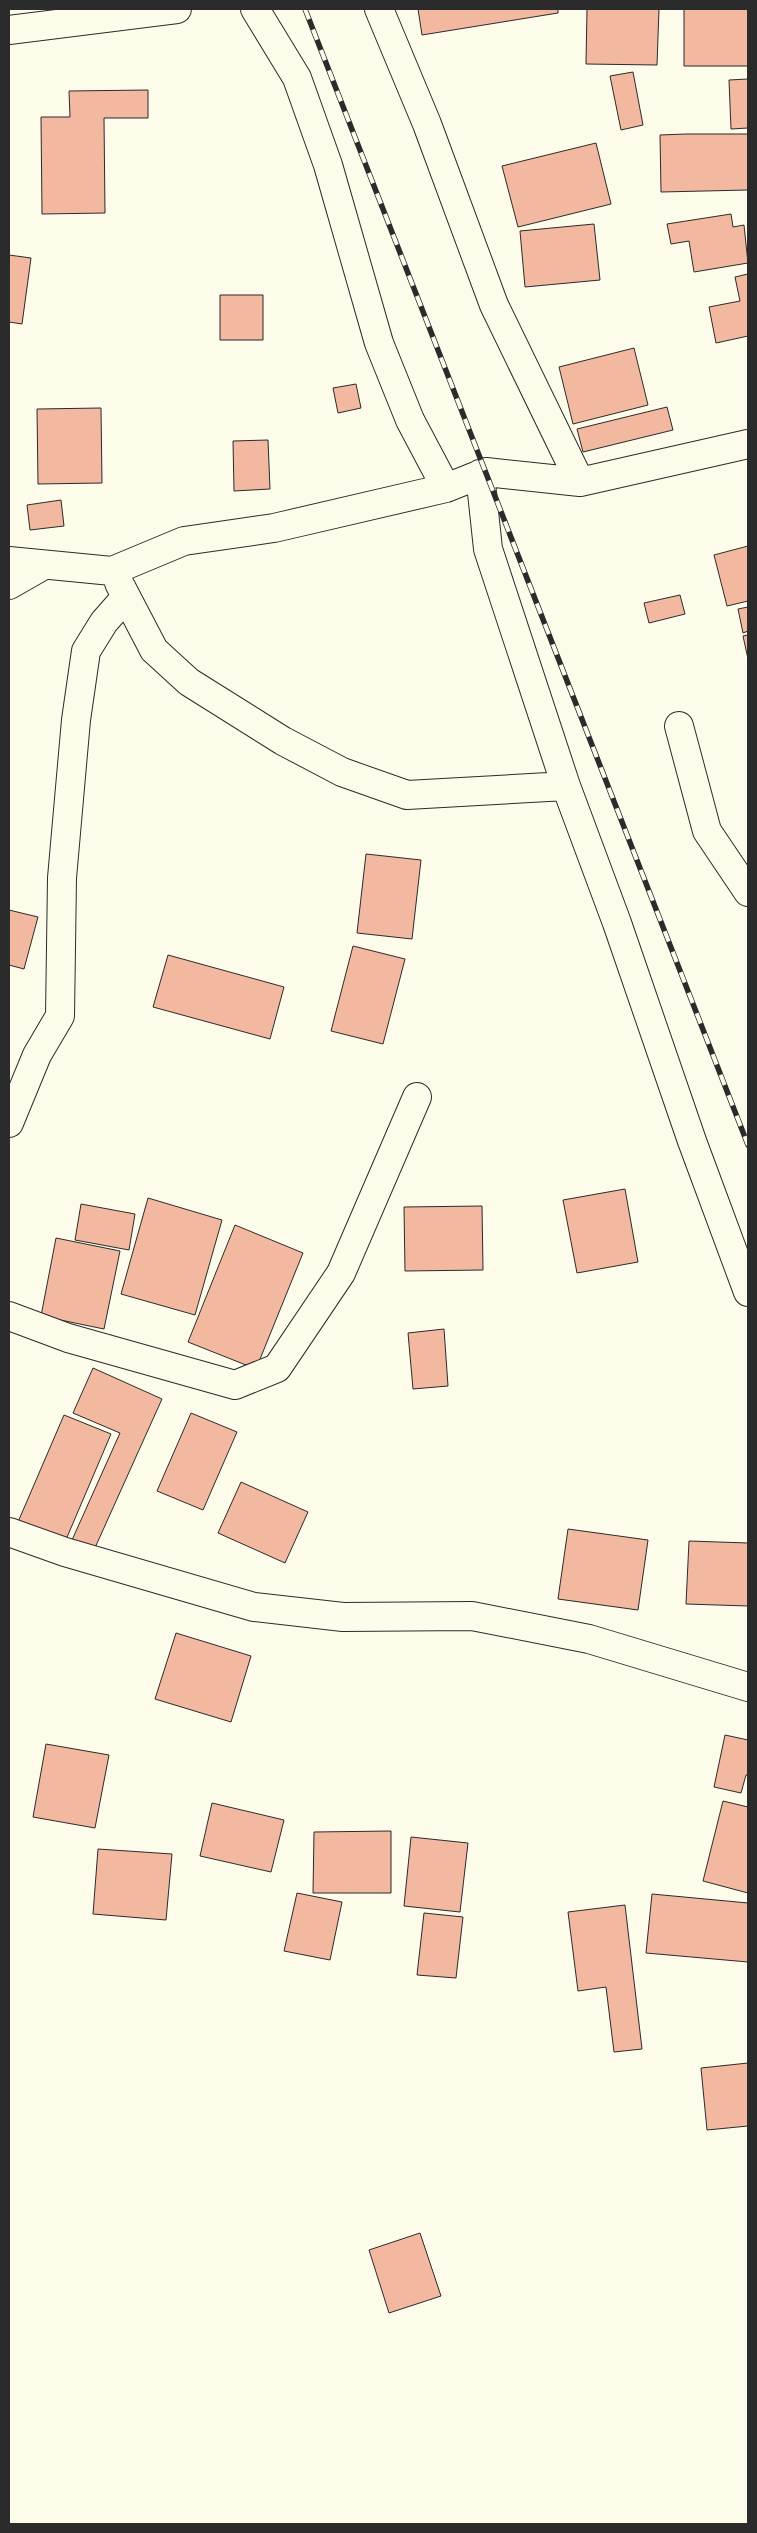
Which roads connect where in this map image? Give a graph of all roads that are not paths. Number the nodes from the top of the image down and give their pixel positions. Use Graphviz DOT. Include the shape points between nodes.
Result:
graph roads {
  1 [pos="177,9"];
  2 [pos="255,9"];
  3 [pos="379,9"];
  4 [pos="9,30"];
  5 [pos="748,444"];
  6 [pos="480,474"];
  7 [pos="580,482"];
  8 [pos="446,488"];
  9 [pos="9,561"];
  10 [pos="44,565"];
  11 [pos="112,571"];
  12 [pos="9,585"];
  13 [pos="126,598"];
  14 [pos="679,726"];
  15 [pos="566,786"];
  16 [pos="748,892"];
  17 [pos="417,1097"];
  18 [pos="9,1123"];
  19 [pos="748,1292"];
  20 [pos="9,1316"];
  21 [pos="9,1532"];
  22 [pos="748,1687"];
  1 -- 4 [label="street"];
  2 -- 8 [label="street" via="297,78 328,165 379,344 410,420"];
  3 -- 7 [label="street" via="427,124 494,305"];
  5 -- 7 [label="street"];
  6 -- 7 [label="street"];
  6 -- 8 [label="street"];
  6 -- 15 [label="street" via="488,549"];
  8 -- 11 [label="street" via="274,528 184,541"];
  9 -- 10 [label="street"];
  10 -- 11 [label="street"];
  10 -- 12 [label="street"];
  11 -- 13 [label="street"];
  13 -- 15 [label="street" via="154,650 189,682 283,741 342,772 407,795"];
  13 -- 18 [label="street" via="104,622 86,651 76,720 62,878 60,1016 37,1055"];
  14 -- 16 [label="street" via="707,831"];
  15 -- 19 [label="street"];
  17 -- 20 [label="street" via="341,1273 276,1368 235,1385 68,1338"];
  21 -- 22 [label="street" via="65,1552 254,1607 343,1616 472,1616 589,1639"];
}
